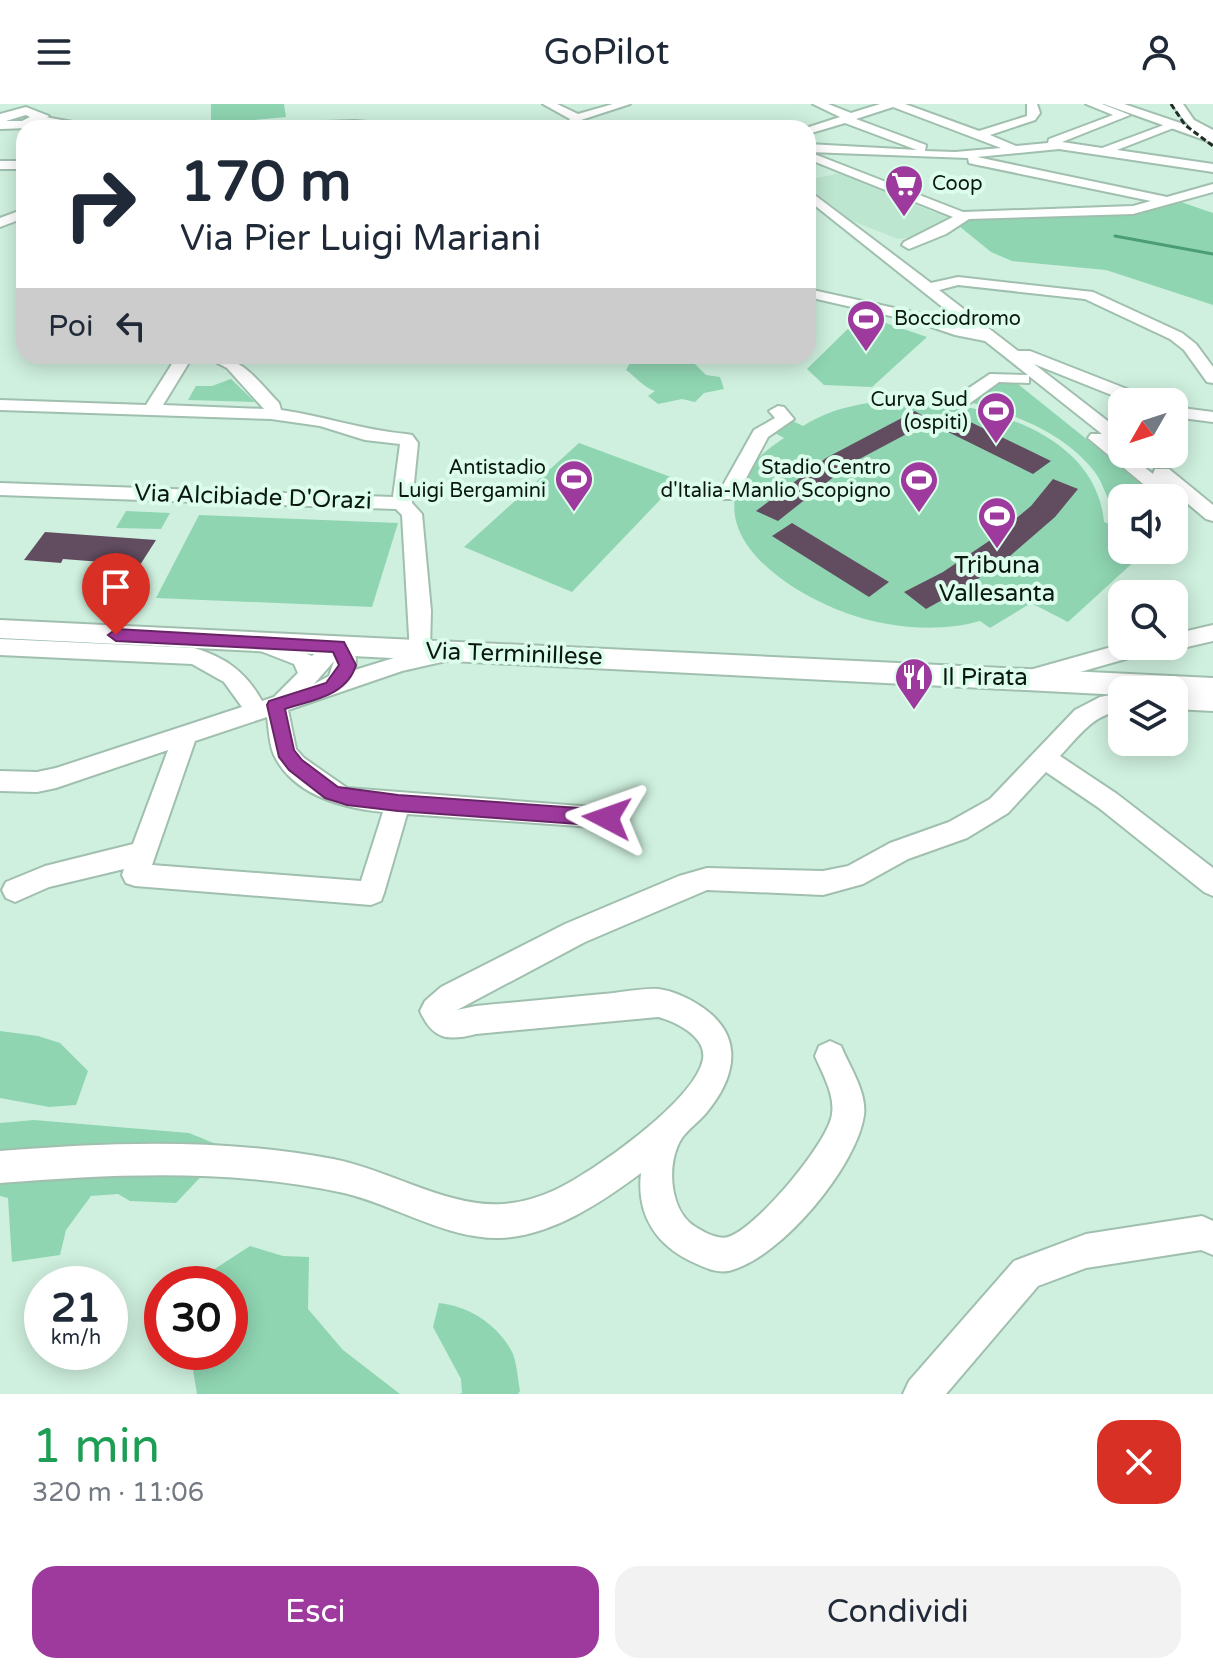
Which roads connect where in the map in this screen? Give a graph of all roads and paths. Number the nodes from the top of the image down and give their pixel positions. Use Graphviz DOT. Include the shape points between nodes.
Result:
graph roads {
  1 [pos="548,104"];
  2 [pos="625,104"];
  3 [pos="818,104"];
  4 [pos="893,104"];
  5 [pos="1032,104"];
  6 [pos="1091,104"];
  7 [pos="1111,104"];
  8 [pos="1177,104"];
  9 [pos="54,105"];
  10 [pos="33,117"];
  11 [pos="1,118"];
  12 [pos="848,118"];
  13 [pos="45,120"];
  14 [pos="48,120"];
  15 [pos="566,120"];
  16 [pos="584,120"];
  17 [pos="1172,125"];
  18 [pos="816,128"];
  19 [pos="1013,128"];
  20 [pos="981,136"];
  21 [pos="1210,136"];
  22 [pos="1043,144"];
  23 [pos="1013,148"];
  24 [pos="816,149"];
  25 [pos="1106,150"];
  26 [pos="916,155"];
  27 [pos="949,156"];
  28 [pos="816,158"];
  29 [pos="906,166"];
  30 [pos="1213,168"];
  31 [pos="895,177"];
  32 [pos="884,188"];
  33 [pos="1213,188"];
  34 [pos="816,200"];
  35 [pos="1169,201"];
  36 [pos="962,216"];
  37 [pos="870,241"];
  38 [pos="909,245"];
  39 [pos="936,286"];
  40 [pos="816,295"];
  41 [pos="996,341"];
  42 [pos="180,364"];
  43 [pos="231,364"];
  44 [pos="1028,367"];
  45 [pos="1213,378"];
  46 [pos="1108,391"];
  47 [pos="960,402"];
  48 [pos="0,405"];
  49 [pos="151,410"];
  50 [pos="778,411"];
  51 [pos="271,414"];
  52 [pos="1188,415"];
  53 [pos="1213,417"];
  54 [pos="1108,430"];
  55 [pos="1155,468"];
  56 [pos="1177,468"];
  57 [pos="1157,484"];
  58 [pos="0,489"];
  59 [pos="728,495"];
  60 [pos="1213,497"];
  61 [pos="402,504"];
  62 [pos="1188,511"];
  63 [pos="1213,515"];
  64 [pos="1213,531"];
  65 [pos="0,629"];
  66 [pos="1211,633"];
  67 [pos="1188,639"];
  68 [pos="259,642"];
  69 [pos="338,646"];
  70 [pos="0,647"];
  71 [pos="419,650"];
  72 [pos="451,652"];
  73 [pos="1108,656"];
  74 [pos="1118,660"];
  75 [pos="309,673"];
  76 [pos="1027,679"];
  77 [pos="1108,684"];
  78 [pos="332,687"];
  79 [pos="1213,689"];
  80 [pos="1188,690"];
  81 [pos="1108,692"];
  82 [pos="1188,701"];
  83 [pos="1213,702"];
  84 [pos="1108,703"];
  85 [pos="266,708"];
  86 [pos="186,734"];
  87 [pos="1044,758"];
  88 [pos="0,781"];
  89 [pos="398,803"];
  90 [pos="607,818"];
  91 [pos="143,853"];
  92 [pos="1213,884"];
  93 [pos="15,890"];
  94 [pos="830,1056"];
  95 [pos="667,1132"];
  96 [pos="0,1167"];
  97 [pos="1213,1238"];
  98 [pos="922,1394"];
  1 -- 15 [label="street"];
  2 -- 16 [label="street"];
  3 -- 12 [label="street"];
  4 -- 12 [label="street"];
  4 -- 20 [label="street"];
  5 -- 20 [label="street" via="1031,118"];
  6 -- 22 [label="street" via="1124,115"];
  7 -- 17 [label="main road"];
  8 -- 21 [label="street"];
  9 -- 10 [label="main road"];
  10 -- 11 [label="main road"];
  10 -- 13 [label="street"];
  10 -- 14 [label="street"];
  12 -- 18 [label="street"];
  12 -- 27 [label="street"];
  17 -- 21 [label="main road"];
  17 -- 25 [label="street"];
  19 -- 20 [label="street"];
  20 -- 23 [label="street"];
  22 -- 23 [label="street"];
  22 -- 25 [label="street"];
  23 -- 27 [label="street"];
  24 -- 26 [label="street"];
  25 -- 30 [label="street"];
  26 -- 27 [label="street"];
  26 -- 29 [label="street"];
  27 -- 35 [label="street"];
  28 -- 32 [label="street"];
  31 -- 32 [label="street"];
  32 -- 36 [label="street"];
  33 -- 35 [label="street"];
  34 -- 37 [label="street"];
  35 -- 36 [label="street" via="1102,212"];
  36 -- 38 [label="street"];
  37 -- 38 [label="street"];
  37 -- 39 [label="street"];
  38 -- 39 [label="street" via="907,257"];
  39 -- 41 [label="street"];
  39 -- 44 [label="street"];
  39 -- 45 [label="street" via="958,281 1096,297 1184,342"];
  40 -- 41 [label="street"];
  41 -- 44 [label="street"];
  42 -- 49 [label="street"];
  43 -- 51 [label="street" via="273,407"];
  44 -- 46 [label="street"];
  44 -- 47 [label="street" via="996,377"];
  44 -- 54 [label="street"];
  44 -- 57 [label="street"];
  48 -- 49 [label="street"];
  49 -- 51 [label="street"];
  50 -- 59 [label="street" via="785,419 760,434"];
  51 -- 61 [label="street" via="406,439"];
  52 -- 53 [label="street"];
  55 -- 63 [label="street"];
  56 -- 60 [label="street"];
  58 -- 61 [label="street, Via Alcibiade D'Orazi"];
  61 -- 71 [label="street, Via Alcibiade D'Orazi" via="412,514"];
  62 -- 64 [label="street"];
  65 -- 68 [label="main road, Via Terminillese"];
  66 -- 67 [label="street"];
  68 -- 69 [label="main road, Via Terminillese"];
  68 -- 75 [label="street" via="303,659"];
  69 -- 71 [label="main road, Via Terminillese"];
  69 -- 75 [label="street"];
  69 -- 78 [label="street" via="347,665"];
  70 -- 85 [label="street" via="194,656 217,664"];
  71 -- 72 [label="main road, Via Terminillese"];
  72 -- 76 [label="main road, Via Terminillese"];
  72 -- 78 [label="street"];
  73 -- 76 [label="street"];
  74 -- 77 [label="street" via="1104,665 1101,674"];
  75 -- 85 [label="street" via="303,686"];
  76 -- 81 [label="main road, Via Terminillese"];
  78 -- 85 [label="street"];
  79 -- 80 [label="main road, Via Terminillese"];
  82 -- 83 [label="street"];
  84 -- 87 [label="street" via="1083,716"];
  85 -- 86 [label="street"];
  85 -- 89 [label="street" via="295,765 332,793"];
  86 -- 88 [label="street" via="56,778"];
  86 -- 91 [label="street"];
  87 -- 92 [label="street"];
  87 -- 95 [label="street" via="999,806 854,876 823,883 707,879 679,888 575,933 474,984 435,1011 451,1026 658,1003 679,1008 714,1038 718,1059 710,1080"];
  89 -- 90 [label="street"];
  89 -- 91 [label="street" via="371,893 135,875"];
  91 -- 93 [label="street" via="45,877"];
  94 -- 95 [label="street" via="848,1114 841,1135 785,1213 765,1234 734,1252 716,1256 683,1241 658,1213 656,1168"];
  95 -- 96 [label="street" via="574,1198 533,1215 498,1221 346,1177 246,1160 120,1157"];
  97 -- 98 [label="street" via="1202,1233 1086,1251 1026,1273"];
}
